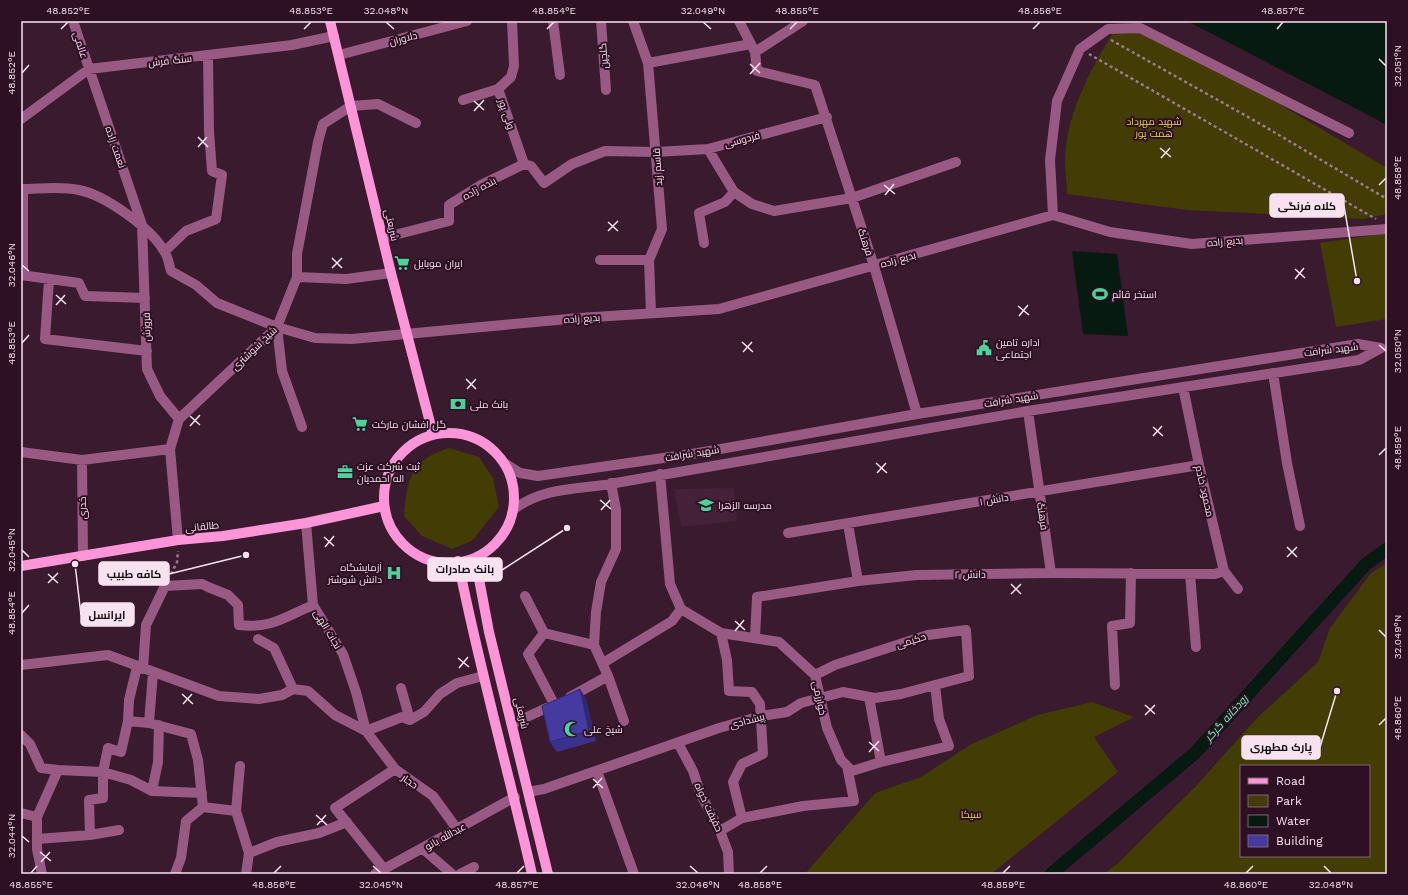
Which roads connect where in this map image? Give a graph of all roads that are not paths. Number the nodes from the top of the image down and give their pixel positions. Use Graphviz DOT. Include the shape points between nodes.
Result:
graph roads {
  1 [pos="73,21"];
  2 [pos="330,21"];
  3 [pos="467,21"];
  4 [pos="512,21"];
  5 [pos="553,21"];
  6 [pos="601,21"];
  7 [pos="633,21"];
  8 [pos="739,21"];
  9 [pos="803,22"];
  10 [pos="334,36"];
  11 [pos="753,48"];
  12 [pos="339,55"];
  13 [pos="208,56"];
  14 [pos="648,63"];
  15 [pos="89,69"];
  16 [pos="560,75"];
  17 [pos="498,89"];
  18 [pos="606,90"];
  19 [pos="463,100"];
  20 [pos="351,106"];
  21 [pos="826,117"];
  22 [pos="21,119"];
  23 [pos="416,123"];
  24 [pos="1349,133"];
  25 [pos="708,149"];
  26 [pos="656,152"];
  27 [pos="956,162"];
  28 [pos="524,164"];
  29 [pos="22,189"];
  30 [pos="734,192"];
  31 [pos="852,198"];
  32 [pos="1053,215"];
  33 [pos="142,225"];
  34 [pos="1386,229"];
  35 [pos="383,238"];
  36 [pos="704,243"];
  37 [pos="164,251"];
  38 [pos="600,260"];
  39 [pos="649,260"];
  40 [pos="874,266"];
  41 [pos="391,273"];
  42 [pos="22,274"];
  43 [pos="297,277"];
  44 [pos="49,279"];
  45 [pos="145,298"];
  46 [pos="651,314"];
  47 [pos="277,327"];
  48 [pos="408,335"];
  49 [pos="147,351"];
  50 [pos="1252,360"];
  51 [pos="1273,373"];
  52 [pos="1254,376"];
  53 [pos="1183,388"];
  54 [pos="1028,411"];
  55 [pos="917,414"];
  56 [pos="179,419"];
  57 [pos="302,427"];
  58 [pos="433,434"];
  59 [pos="170,449"];
  60 [pos="21,452"];
  61 [pos="82,460"];
  62 [pos="504,463"];
  63 [pos="1199,465"];
  64 [pos="660,474"];
  65 [pos="611,483"];
  66 [pos="1040,492"];
  67 [pos="384,506"];
  68 [pos="513,510"];
  69 [pos="306,523"];
  70 [pos="848,524"];
  71 [pos="1300,526"];
  72 [pos="788,533"];
  73 [pos="178,540"];
  74 [pos="82,556"];
  75 [pos="475,558"];
  76 [pos="458,562"];
  77 [pos="21,566"];
  78 [pos="1224,571"];
  79 [pos="1051,573"];
  80 [pos="1131,573"];
  81 [pos="1190,574"];
  82 [pos="858,581"];
  83 [pos="1238,589"];
  84 [pos="525,596"];
  85 [pos="313,605"];
  86 [pos="681,609"];
  87 [pos="544,633"];
  88 [pos="721,633"];
  89 [pos="754,638"];
  90 [pos="258,640"];
  91 [pos="594,645"];
  92 [pos="1196,647"];
  93 [pos="603,663"];
  94 [pos="21,665"];
  95 [pos="144,670"];
  96 [pos="815,675"];
  97 [pos="483,676"];
  98 [pos="608,676"];
  99 [pos="969,676"];
  100 [pos="935,685"];
  101 [pos="1115,685"];
  102 [pos="401,688"];
  103 [pos="293,689"];
  104 [pos="869,696"];
  105 [pos="819,698"];
  106 [pos="554,704"];
  107 [pos="761,716"];
  108 [pos="410,720"];
  109 [pos="128,721"];
  110 [pos="624,721"];
  111 [pos="154,724"];
  112 [pos="512,724"];
  113 [pos="366,731"];
  114 [pos="21,736"];
  115 [pos="678,743"];
  116 [pos="880,762"];
  117 [pos="240,766"];
  118 [pos="847,766"];
  119 [pos="58,770"];
  120 [pos="395,770"];
  121 [pos="597,771"];
  122 [pos="102,772"];
  123 [pos="152,791"];
  124 [pos="528,792"];
  125 [pos="202,793"];
  126 [pos="515,797"];
  127 [pos="203,807"];
  128 [pos="236,811"];
  129 [pos="21,813"];
  130 [pos="37,817"];
  131 [pos="742,818"];
  132 [pos="347,822"];
  133 [pos="457,829"];
  134 [pos="119,830"];
  135 [pos="720,831"];
  136 [pos="90,835"];
  137 [pos="37,839"];
  138 [pos="422,848"];
  139 [pos="249,852"];
  140 [pos="474,867"];
  141 [pos="379,872"];
  142 [pos="243,873"];
  143 [pos="42,874"];
  144 [pos="175,874"];
  145 [pos="452,874"];
  146 [pos="460,874"];
  147 [pos="532,874"];
  148 [pos="548,874"];
  149 [pos="634,874"];
  150 [pos="729,874"];
  1 -- 15 [label="street, عالمی"];
  2 -- 10 [label="main road, شریعتی"];
  3 -- 12 [label="street, دلاوران"];
  4 -- 17 [label="street, ولی پور" via="512,77"];
  5 -- 16 [label="street"];
  6 -- 18 [label="street, گلچین"];
  7 -- 14 [label="street, قاسم زید"];
  8 -- 11 [label="street"];
  9 -- 11 [label="street"];
  10 -- 12 [label="main road, شریعتی"];
  10 -- 13 [label="street, سنگ فرش" via="292,45"];
  11 -- 14 [label="street"];
  11 -- 21 [label="street, فرهنگ" via="757,71 815,85"];
  12 -- 20 [label="main road, شریعتی"];
  13 -- 15 [label="street, سنگ فرش"];
  13 -- 37 [label="street" via="212,171 222,175 216,219 186,231"];
  14 -- 26 [label="street, قاسم زید"];
  15 -- 22 [label="street"];
  15 -- 33 [label="street, نعمت زاده"];
  17 -- 19 [label="street"];
  17 -- 28 [label="street, ولی پور"];
  20 -- 23 [label="street" via="378,104"];
  20 -- 35 [label="main road, شریعتی"];
  20 -- 43 [label="street, شیخ شوشتری" via="324,124 318,142 297,254"];
  21 -- 25 [label="street, فردوسی"];
  21 -- 31 [label="street, فرهنگ"];
  24 -- 32 [label="street" via="1140,28 1108,29 1080,49 1057,101 1050,160"];
  25 -- 26 [label="street, فردوسی"];
  25 -- 30 [label="street"];
  26 -- 28 [label="street, فردوسی" via="605,151 572,164 544,183 531,166"];
  26 -- 39 [label="street, قاسم زید" via="662,229"];
  27 -- 31 [label="street"];
  28 -- 35 [label="street, بنده زاده" via="481,185 449,205 449,221"];
  29 -- 33 [label="street" via="81,190 112,204"];
  29 -- 42 [label="street"];
  30 -- 31 [label="street" via="752,204 774,211"];
  30 -- 36 [label="street" via="725,202 699,213"];
  31 -- 40 [label="street, فرهنگ"];
  32 -- 34 [label="street, بدیع زاده" via="1110,232 1192,244"];
  32 -- 40 [label="street, بدیع زاده"];
  33 -- 37 [label="street"];
  33 -- 45 [label="street, فروزش"];
  35 -- 41 [label="main road, شریعتی"];
  37 -- 47 [label="street, بدیع زاده" via="171,271 196,285 217,303"];
  38 -- 39 [label="street"];
  39 -- 46 [label="street, قاسم زید"];
  40 -- 46 [label="street, بدیع زاده" via="719,310"];
  40 -- 55 [label="street, فرهنگ"];
  41 -- 43 [label="street" via="346,279"];
  41 -- 48 [label="main road, شریعتی"];
  42 -- 44 [label="street"];
  43 -- 47 [label="street, شیخ شوشتری"];
  44 -- 45 [label="street" via="79,283 85,296"];
  44 -- 49 [label="street" via="45,339"];
  45 -- 49 [label="street, فروزش"];
  46 -- 48 [label="street, بدیع زاده" via="579,318"];
  47 -- 48 [label="street, بدیع زاده" via="315,338 352,339"];
  47 -- 56 [label="street, شیخ شوشتری"];
  47 -- 57 [label="street" via="282,371"];
  48 -- 58 [label="main road, شریعتی"];
  49 -- 56 [label="street, فروزش" via="146,369 160,396"];
  50 -- 51 [label="street, شهید شرافت" via="1358,344 1381,348 1359,360"];
  50 -- 52 [label="street"];
  50 -- 55 [label="street, شهید شرافت"];
  51 -- 52 [label="street, شهید شرافت"];
  51 -- 71 [label="street"];
  52 -- 53 [label="street, شهید شرافت"];
  53 -- 54 [label="street, شهید شرافت"];
  53 -- 63 [label="street, محمود خادم"];
  54 -- 64 [label="street, شهید شرافت"];
  54 -- 66 [label="street, فرهنگ"];
  55 -- 62 [label="street, شهید شرافت" via="698,453 538,476 520,473"];
  56 -- 59 [label="street"];
  58 -- 62 [label="main road" via="453,432 473,437 491,447"];
  58 -- 67 [label="main road" via="415,442 401,453 385,487"];
  59 -- 61 [label="street"];
  59 -- 73 [label="street"];
  60 -- 61 [label="street"];
  61 -- 74 [label="street, خدری"];
  62 -- 68 [label="main road" via="513,486"];
  63 -- 66 [label="street, دانش ۱"];
  63 -- 78 [label="street, محمود خادم"];
  64 -- 65 [label="street, شهید شرافت"];
  64 -- 86 [label="street" via="670,584"];
  65 -- 68 [label="street, شهید شرافت" via="543,493"];
  65 -- 91 [label="street" via="616,510 616,549 601,582"];
  66 -- 70 [label="street, دانش ۱"];
  66 -- 79 [label="street, فرهنگ"];
  67 -- 69 [label="main road, طالقانی"];
  67 -- 76 [label="main road" via="391,527 404,545 423,558 445,563"];
  68 -- 75 [label="main road" via="505,532 489,550"];
  69 -- 73 [label="main road, طالقانی"];
  69 -- 85 [label="street, نجات الهی"];
  70 -- 72 [label="street, دانش ۱"];
  70 -- 82 [label="street"];
  73 -- 74 [label="main road, طالقانی"];
  74 -- 77 [label="main road, طالقانی"];
  75 -- 76 [label="main road"];
  75 -- 112 [label="main road, شریعتی" via="489,632"];
  76 -- 97 [label="main road"];
  78 -- 81 [label="street, دانش ۲" via="1215,574"];
  78 -- 83 [label="street, محمود خادم"];
  79 -- 80 [label="street, دانش ۲"];
  79 -- 82 [label="street, دانش ۲" via="917,574"];
  80 -- 81 [label="street, دانش ۲"];
  80 -- 101 [label="street" via="1130,623 1112,626"];
  81 -- 92 [label="street"];
  82 -- 89 [label="street, دانش ۲" via="757,597"];
  84 -- 87 [label="street"];
  85 -- 95 [label="street" via="272,624 255,627 239,625 238,605 228,594 202,584 165,586 146,625"];
  85 -- 113 [label="street, نجات الهی" via="343,654"];
  86 -- 88 [label="street"];
  86 -- 93 [label="street" via="672,621"];
  87 -- 91 [label="street"];
  87 -- 106 [label="street" via="528,654"];
  88 -- 89 [label="street, خوارزمی"];
  88 -- 107 [label="street" via="727,660 729,691 752,692 760,704"];
  89 -- 96 [label="street, خوارزمی" via="779,642"];
  90 -- 103 [label="street" via="274,648"];
  91 -- 93 [label="street"];
  93 -- 98 [label="street"];
  94 -- 95 [label="street" via="108,655"];
  95 -- 103 [label="street" via="219,696 259,699 282,695"];
  95 -- 109 [label="street" via="129,700"];
  95 -- 111 [label="street"];
  96 -- 99 [label="street, حکیمی" via="836,665 928,635 966,630"];
  96 -- 105 [label="street, خوارزمی"];
  97 -- 108 [label="street" via="457,683 440,694 424,712"];
  97 -- 126 [label="main road"];
  98 -- 106 [label="street"];
  98 -- 110 [label="street"];
  99 -- 100 [label="street, پیشدادی"];
  100 -- 104 [label="street, پیشدادی" via="901,694 875,698"];
  100 -- 116 [label="street" via="939,719 949,746"];
  102 -- 108 [label="street"];
  103 -- 113 [label="street" via="308,691 335,715"];
  104 -- 105 [label="street, پیشدادی" via="843,692"];
  104 -- 116 [label="street"];
  105 -- 107 [label="street, پیشدادی" via="801,703 787,712"];
  105 -- 118 [label="street, خوارزمی" via="827,728 841,760"];
  106 -- 112 [label="street"];
  107 -- 115 [label="street, پیشدادی"];
  107 -- 131 [label="street" via="763,754 742,764 733,782"];
  108 -- 113 [label="street" via="402,717"];
  109 -- 111 [label="street"];
  109 -- 122 [label="street" via="121,752 108,748"];
  111 -- 123 [label="street" via="158,762"];
  111 -- 125 [label="street" via="191,734 198,760"];
  112 -- 124 [label="main road, شریعتی"];
  113 -- 120 [label="street, حجار"];
  114 -- 119 [label="street" via="30,744 41,768"];
  115 -- 121 [label="street, پیشدادی"];
  115 -- 135 [label="street, حقیقت خواه"];
  116 -- 118 [label="street" via="852,770"];
  117 -- 128 [label="street"];
  118 -- 131 [label="street" via="854,801 803,806"];
  119 -- 122 [label="street"];
  119 -- 130 [label="street"];
  120 -- 132 [label="street" via="335,808"];
  120 -- 133 [label="street, حجار" via="433,796"];
  121 -- 124 [label="street, پیشدادی"];
  121 -- 149 [label="street"];
  122 -- 123 [label="street" via="131,780"];
  122 -- 136 [label="street" via="103,798 89,800"];
  123 -- 125 [label="street"];
  124 -- 148 [label="main road, شریعتی"];
  125 -- 127 [label="street"];
  126 -- 133 [label="street, عبدالله بانو"];
  126 -- 147 [label="main road"];
  127 -- 128 [label="street"];
  127 -- 144 [label="street" via="186,821 181,858"];
  128 -- 139 [label="street"];
  129 -- 130 [label="street"];
  130 -- 137 [label="street"];
  131 -- 135 [label="street"];
  132 -- 139 [label="street" via="320,833 277,842"];
  132 -- 141 [label="street"];
  133 -- 138 [label="street, عبدالله بانو"];
  134 -- 136 [label="street"];
  135 -- 150 [label="street, حقیقت خواه" via="728,852"];
  136 -- 137 [label="street"];
  137 -- 143 [label="street"];
  138 -- 141 [label="street, عبدالله بانو"];
  138 -- 145 [label="street"];
  139 -- 142 [label="street"];
  140 -- 146 [label="street"];
}
